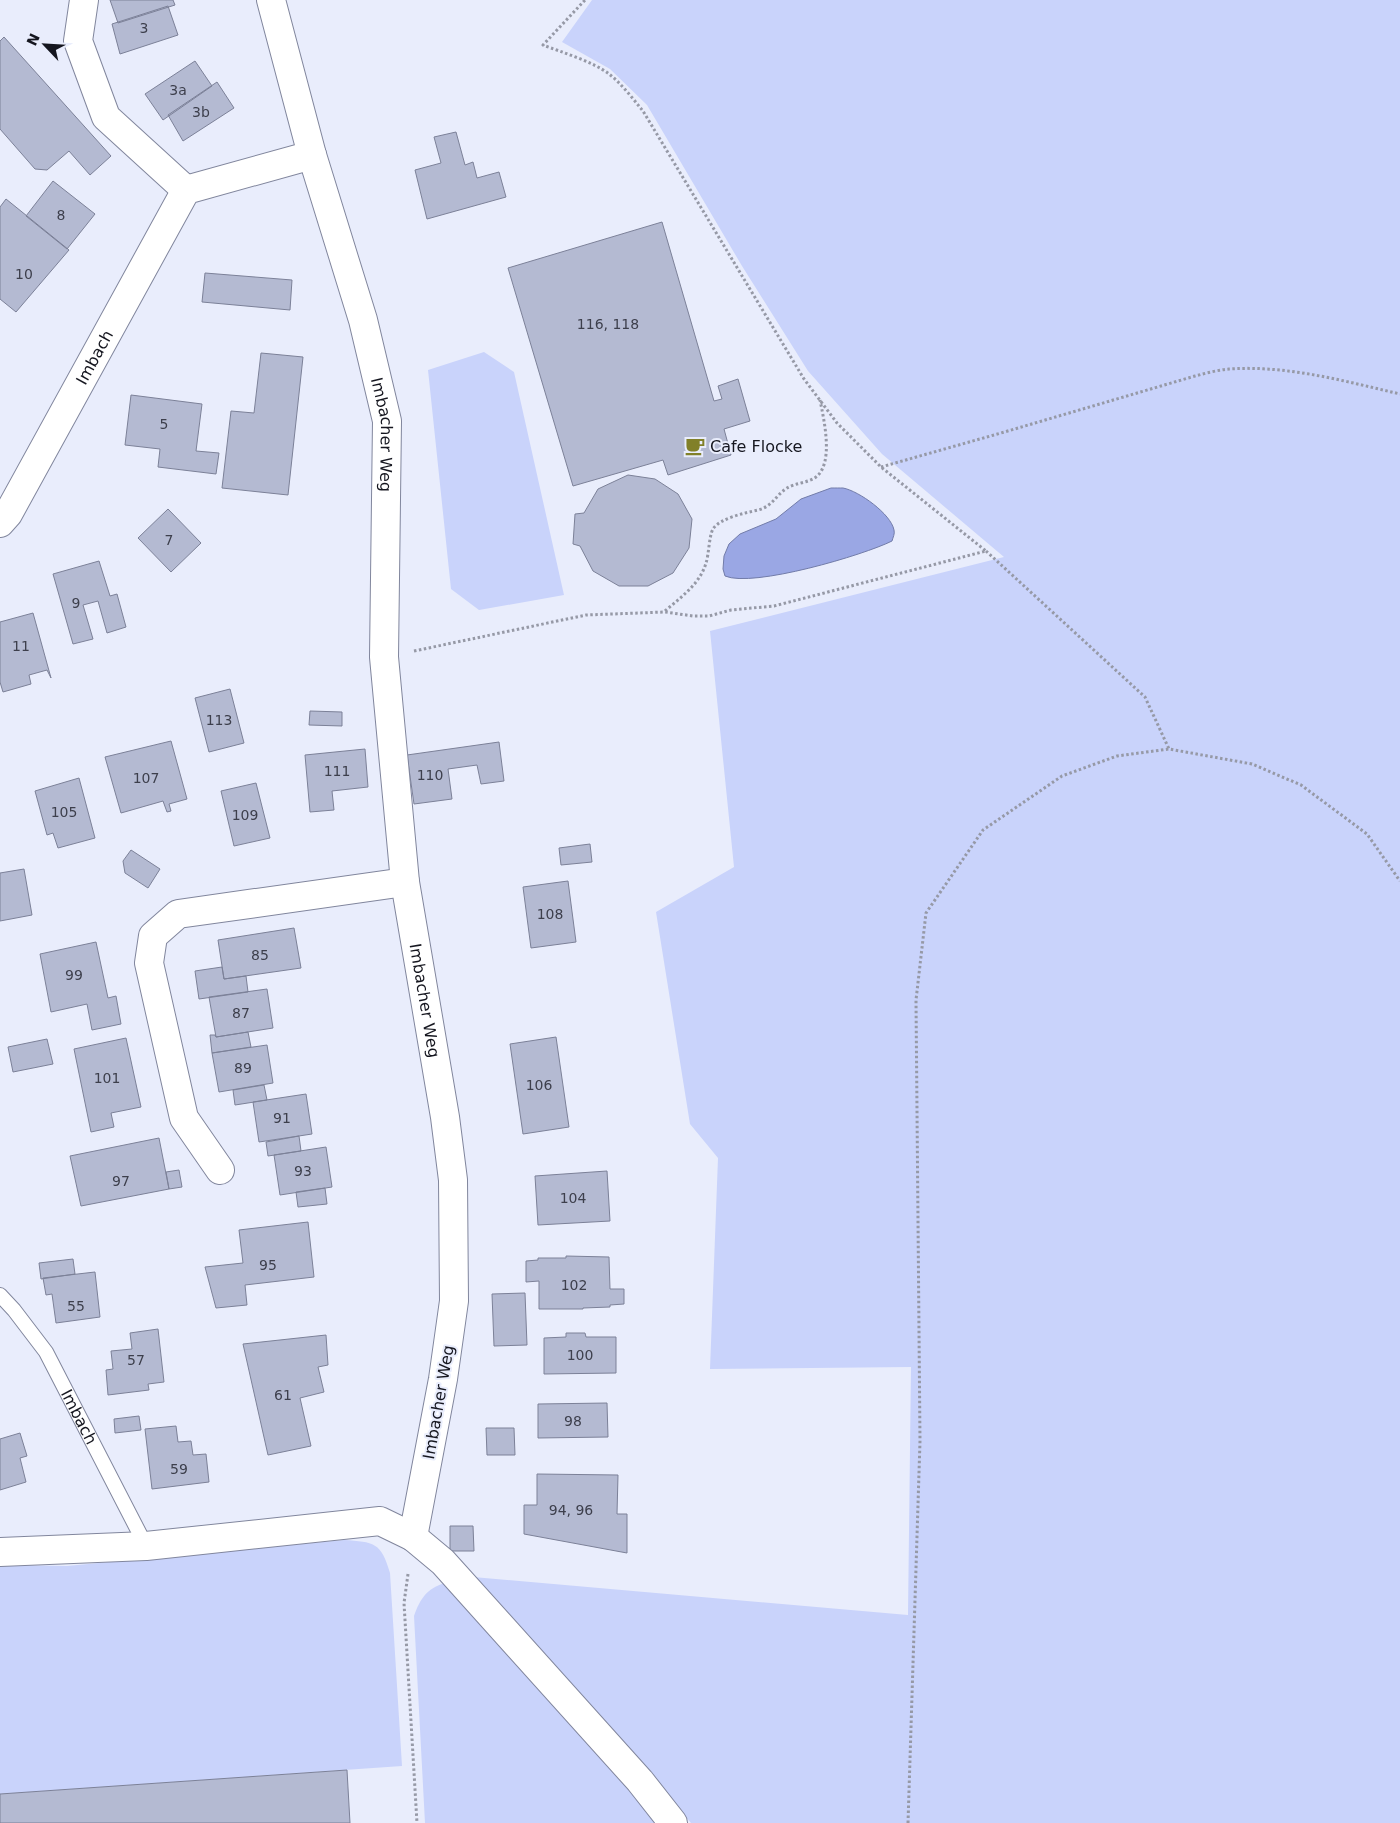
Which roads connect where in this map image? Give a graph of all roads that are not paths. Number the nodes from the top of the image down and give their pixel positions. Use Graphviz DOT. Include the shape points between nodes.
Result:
graph roads {
  1 [pos="84,0"];
  2 [pos="271,0"];
  3 [pos="312,155"];
  4 [pos="186,190"];
  5 [pos="0,523"];
  6 [pos="405,882"];
  7 [pos="220,1170"];
  8 [pos="0,1295"];
  9 [pos="413,1537"];
  10 [pos="146,1546"];
  11 [pos="0,1552"];
  12 [pos="672,1823"];
  1 -- 4 [label="street" via="78,41 106,117"];
  2 -- 3 [label="street, Imbacher Weg"];
  3 -- 4 [label="street"];
  3 -- 6 [label="street, Imbacher Weg" via="363,320 387,420 384,657"];
  4 -- 5 [label="street, Imbach" via="8,514"];
  6 -- 7 [label="street" via="178,914 153,936 149,962 184,1118"];
  6 -- 9 [label="street, Imbacher Weg" via="446,1117 454,1199 454,1300"];
  8 -- 10 [label="lane, Imbach" via="46,1352"];
  9 -- 10 [label="street" via="380,1522"];
  9 -- 12 [label="street" via="443,1562 640,1781"];
  10 -- 11 [label="street"];
}
